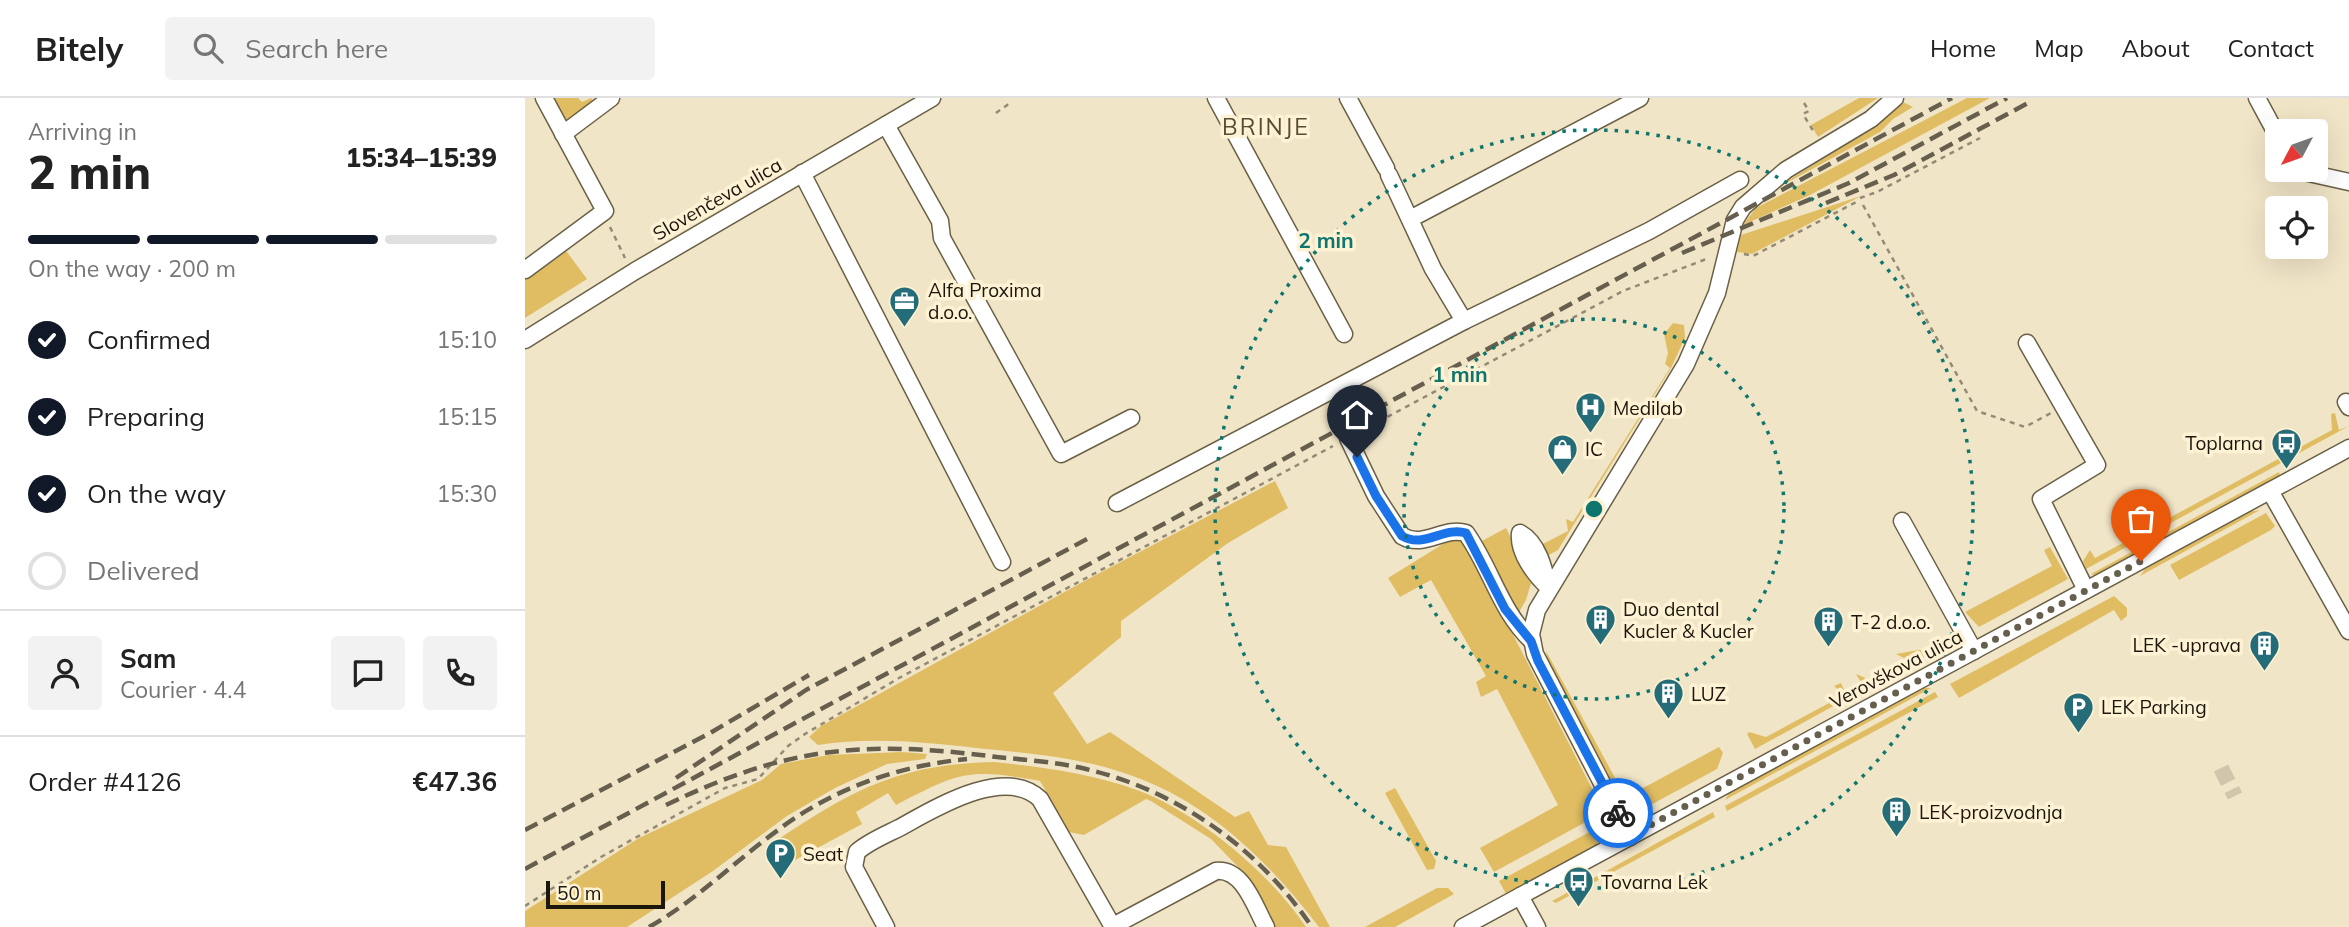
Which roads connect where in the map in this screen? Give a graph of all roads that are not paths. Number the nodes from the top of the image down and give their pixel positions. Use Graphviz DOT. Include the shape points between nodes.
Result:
graph roads {
  1 [pos="544,98"];
  2 [pos="611,98"];
  3 [pos="932,98"];
  4 [pos="1216,98"];
  5 [pos="1348,98"];
  6 [pos="1640,98"];
  7 [pos="1895,98"];
  8 [pos="2257,98"];
  9 [pos="2268,119"];
  10 [pos="886,125"];
  11 [pos="563,134"];
  12 [pos="802,173"];
  13 [pos="2328,177"];
  14 [pos="1740,180"];
  15 [pos="2349,182"];
  16 [pos="1410,219"];
  17 [pos="525,270"];
  18 [pos="1464,321"];
  19 [pos="1344,334"];
  20 [pos="525,340"];
  21 [pos="2027,343"];
  22 [pos="1131,418"];
  23 [pos="1348,438"];
  24 [pos="2349,448"];
  25 [pos="2270,491"];
  26 [pos="1117,503"];
  27 [pos="1902,521"];
  28 [pos="1002,562"];
  29 [pos="2086,590"];
  30 [pos="2346,620"];
  31 [pos="1531,641"];
  32 [pos="1974,651"];
  33 [pos="1630,836"];
  34 [pos="1520,896"];
  35 [pos="886,927"];
  36 [pos="1113,927"];
  37 [pos="1266,927"];
  38 [pos="1464,927"];
  39 [pos="1537,927"];
  1 -- 11 [label="street"];
  2 -- 11 [label="street"];
  3 -- 10 [label="street, Slovenčeva ulica"];
  4 -- 19 [label="street"];
  5 -- 16 [label="street"];
  6 -- 16 [label="street"];
  7 -- 31 [label="street" via="1871,119 1786,170 1748,200 1735,220 1733,252 1686,364 1548,587 1537,610"];
  8 -- 9 [label="street"];
  10 -- 12 [label="street, Slovenčeva ulica"];
  10 -- 22 [label="street" via="940,220 942,238 1061,454"];
  11 -- 17 [label="street" via="605,211"];
  12 -- 20 [label="street, Slovenčeva ulica"];
  12 -- 28 [label="street"];
  13 -- 15 [label="street"];
  14 -- 18 [label="street" via="1649,231"];
  16 -- 18 [label="street"];
  18 -- 26 [label="street"];
  21 -- 29 [label="street" via="2097,466 2041,499"];
  23 -- 31 [label="street" via="1402,536 1420,541 1456,530 1466,533 1505,609"];
  24 -- 25 [label="street, Verovškova ulica"];
  25 -- 29 [label="street, Verovškova ulica"];
  25 -- 30 [label="street"];
  27 -- 32 [label="street"];
  29 -- 32 [label="street, Verovškova ulica"];
  31 -- 33 [label="street"];
  32 -- 33 [label="street, Verovškova ulica"];
  33 -- 34 [label="street, Verovškova ulica"];
  34 -- 38 [label="street, Verovškova ulica"];
  34 -- 39 [label="street"];
  35 -- 36 [label="street" via="854,867 857,852 944,804 1002,786 1026,789 1040,799"];
  36 -- 37 [label="street" via="1224,870 1241,881"];
}
